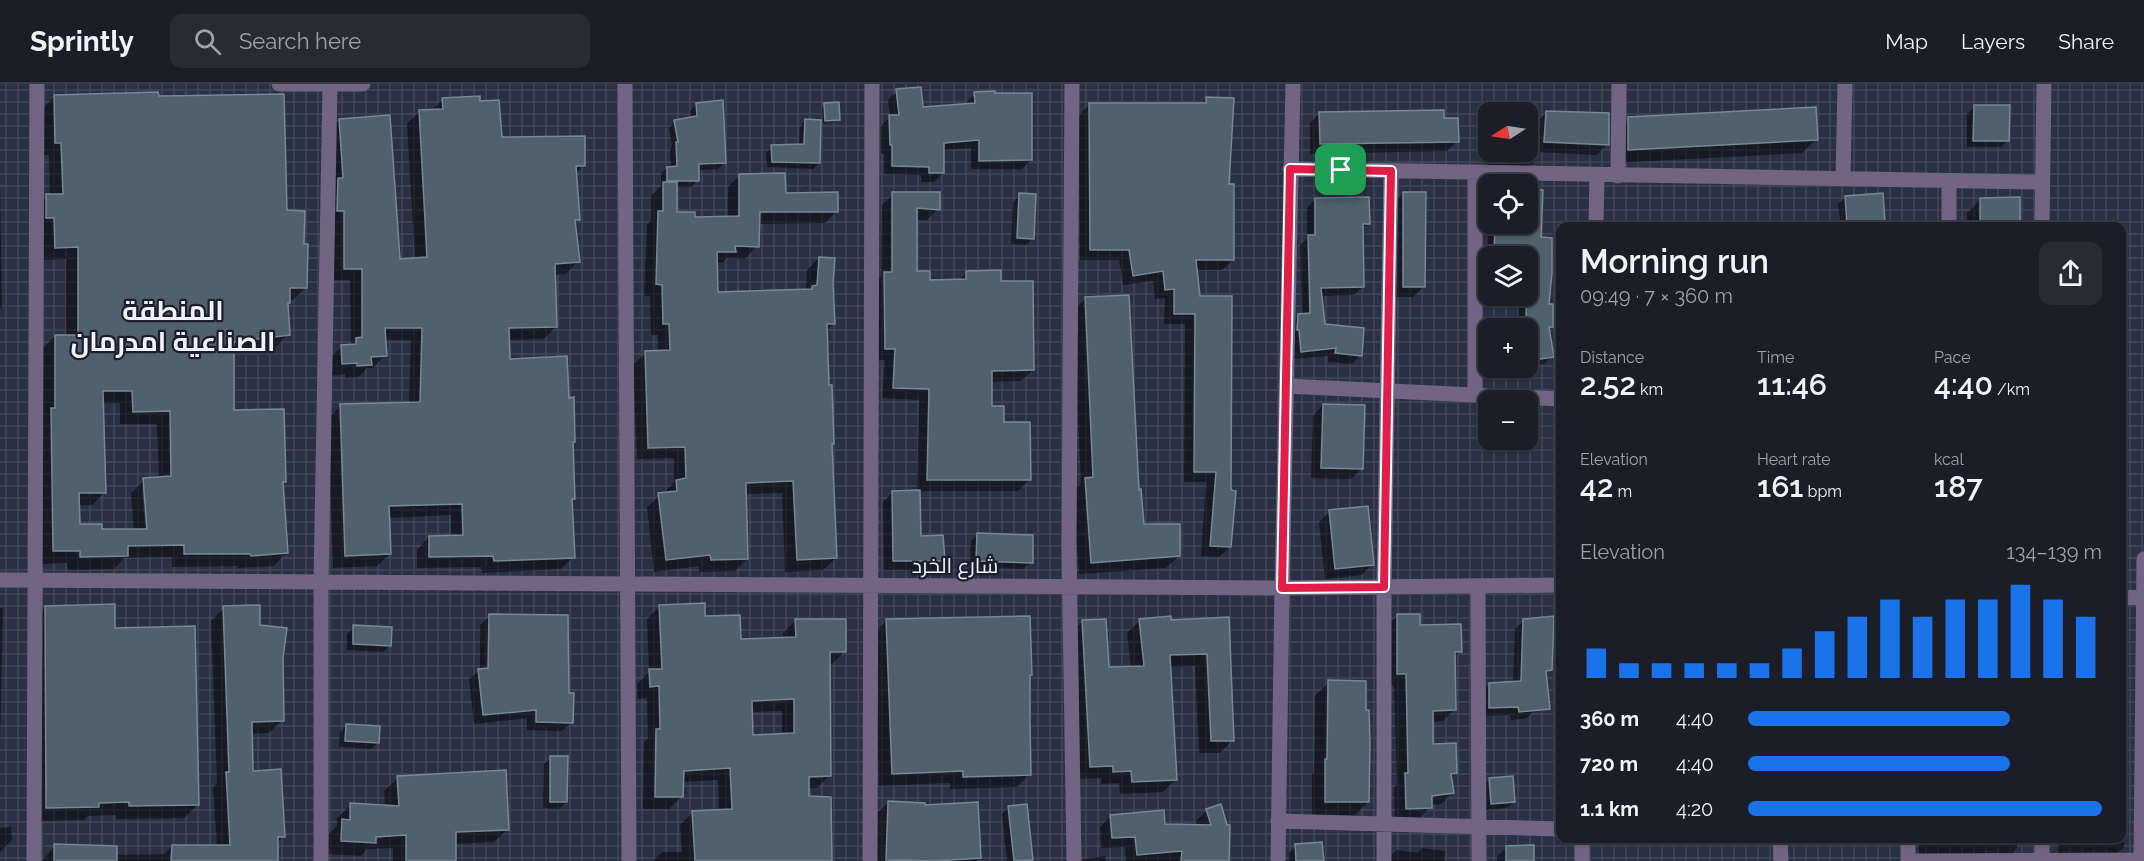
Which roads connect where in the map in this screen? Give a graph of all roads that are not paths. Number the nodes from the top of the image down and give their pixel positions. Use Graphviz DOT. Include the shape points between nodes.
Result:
graph roads {
  1 [pos="37,84"];
  2 [pos="279,84"];
  3 [pos="363,84"];
  4 [pos="625,84"];
  5 [pos="872,84"];
  6 [pos="1072,84"];
  7 [pos="1293,84"];
  8 [pos="1619,84"];
  9 [pos="1845,84"];
  10 [pos="2044,84"];
  11 [pos="330,85"];
  12 [pos="1290,169"];
  13 [pos="1391,171"];
  14 [pos="1475,172"];
  15 [pos="1597,175"];
  16 [pos="1618,176"];
  17 [pos="1844,179"];
  18 [pos="1949,181"];
  19 [pos="2041,182"];
  20 [pos="1596,222"];
  21 [pos="1949,222"];
  22 [pos="2042,222"];
  23 [pos="1286,386"];
  24 [pos="1389,391"];
  25 [pos="1474,395"];
  26 [pos="1556,399"];
  27 [pos="2144,559"];
  28 [pos="0,580"];
  29 [pos="35,580"];
  30 [pos="321,582"];
  31 [pos="629,584"];
  32 [pos="1556,585"];
  33 [pos="871,586"];
  34 [pos="1478,586"];
  35 [pos="1071,587"];
  36 [pos="1384,587"];
  37 [pos="1282,588"];
  38 [pos="2144,597"];
  39 [pos="2126,598"];
  40 [pos="2143,774"];
  41 [pos="1278,821"];
  42 [pos="1385,824"];
  43 [pos="1479,827"];
  44 [pos="1556,829"];
  45 [pos="1582,843"];
  46 [pos="1780,843"];
  47 [pos="1908,843"];
  48 [pos="2042,843"];
  49 [pos="34,861"];
  50 [pos="321,861"];
  51 [pos="629,861"];
  52 [pos="870,861"];
  53 [pos="1074,861"];
  54 [pos="1278,861"];
  55 [pos="1384,861"];
  56 [pos="1479,861"];
  57 [pos="1582,861"];
  58 [pos="1781,861"];
  59 [pos="1908,861"];
  60 [pos="2042,861"];
  61 [pos="2141,861"];
  1 -- 29 [label="street"];
  2 -- 11 [label="street"];
  3 -- 11 [label="street"];
  4 -- 31 [label="street"];
  5 -- 33 [label="street"];
  6 -- 35 [label="street"];
  7 -- 12 [label="street"];
  8 -- 16 [label="street"];
  9 -- 17 [label="street"];
  10 -- 19 [label="street"];
  11 -- 30 [label="street"];
  12 -- 13 [label="street"];
  12 -- 23 [label="street"];
  13 -- 14 [label="street"];
  13 -- 24 [label="street"];
  14 -- 15 [label="street"];
  14 -- 25 [label="street"];
  15 -- 16 [label="street"];
  15 -- 20 [label="street"];
  16 -- 17 [label="street"];
  17 -- 18 [label="street"];
  18 -- 19 [label="street"];
  18 -- 21 [label="street"];
  19 -- 22 [label="street"];
  23 -- 24 [label="street"];
  23 -- 37 [label="street"];
  24 -- 25 [label="street"];
  24 -- 36 [label="street"];
  25 -- 26 [label="street"];
  27 -- 38 [label="street"];
  28 -- 29 [label="street, شارع الخرد"];
  29 -- 30 [label="street, شارع الخرد"];
  29 -- 49 [label="street"];
  30 -- 31 [label="street, شارع الخرد"];
  30 -- 50 [label="street"];
  31 -- 33 [label="street, شارع الخرد"];
  31 -- 51 [label="street"];
  32 -- 34 [label="street, شارع الخرد"];
  33 -- 35 [label="street, شارع الخرد"];
  33 -- 52 [label="street"];
  34 -- 36 [label="street, شارع الخرد"];
  34 -- 43 [label="street"];
  35 -- 37 [label="street, شارع الخرد"];
  35 -- 53 [label="street"];
  36 -- 37 [label="street, شارع الخرد"];
  36 -- 42 [label="street"];
  37 -- 41 [label="street"];
  38 -- 39 [label="street"];
  38 -- 40 [label="street"];
  40 -- 61 [label="street"];
  41 -- 42 [label="street"];
  41 -- 54 [label="street"];
  42 -- 43 [label="street"];
  42 -- 55 [label="street"];
  43 -- 44 [label="street"];
  43 -- 56 [label="street"];
  45 -- 57 [label="street"];
  46 -- 58 [label="street"];
  47 -- 59 [label="street"];
  48 -- 60 [label="street"];
  59 -- 60 [label="street"];
  60 -- 61 [label="street"];
}
